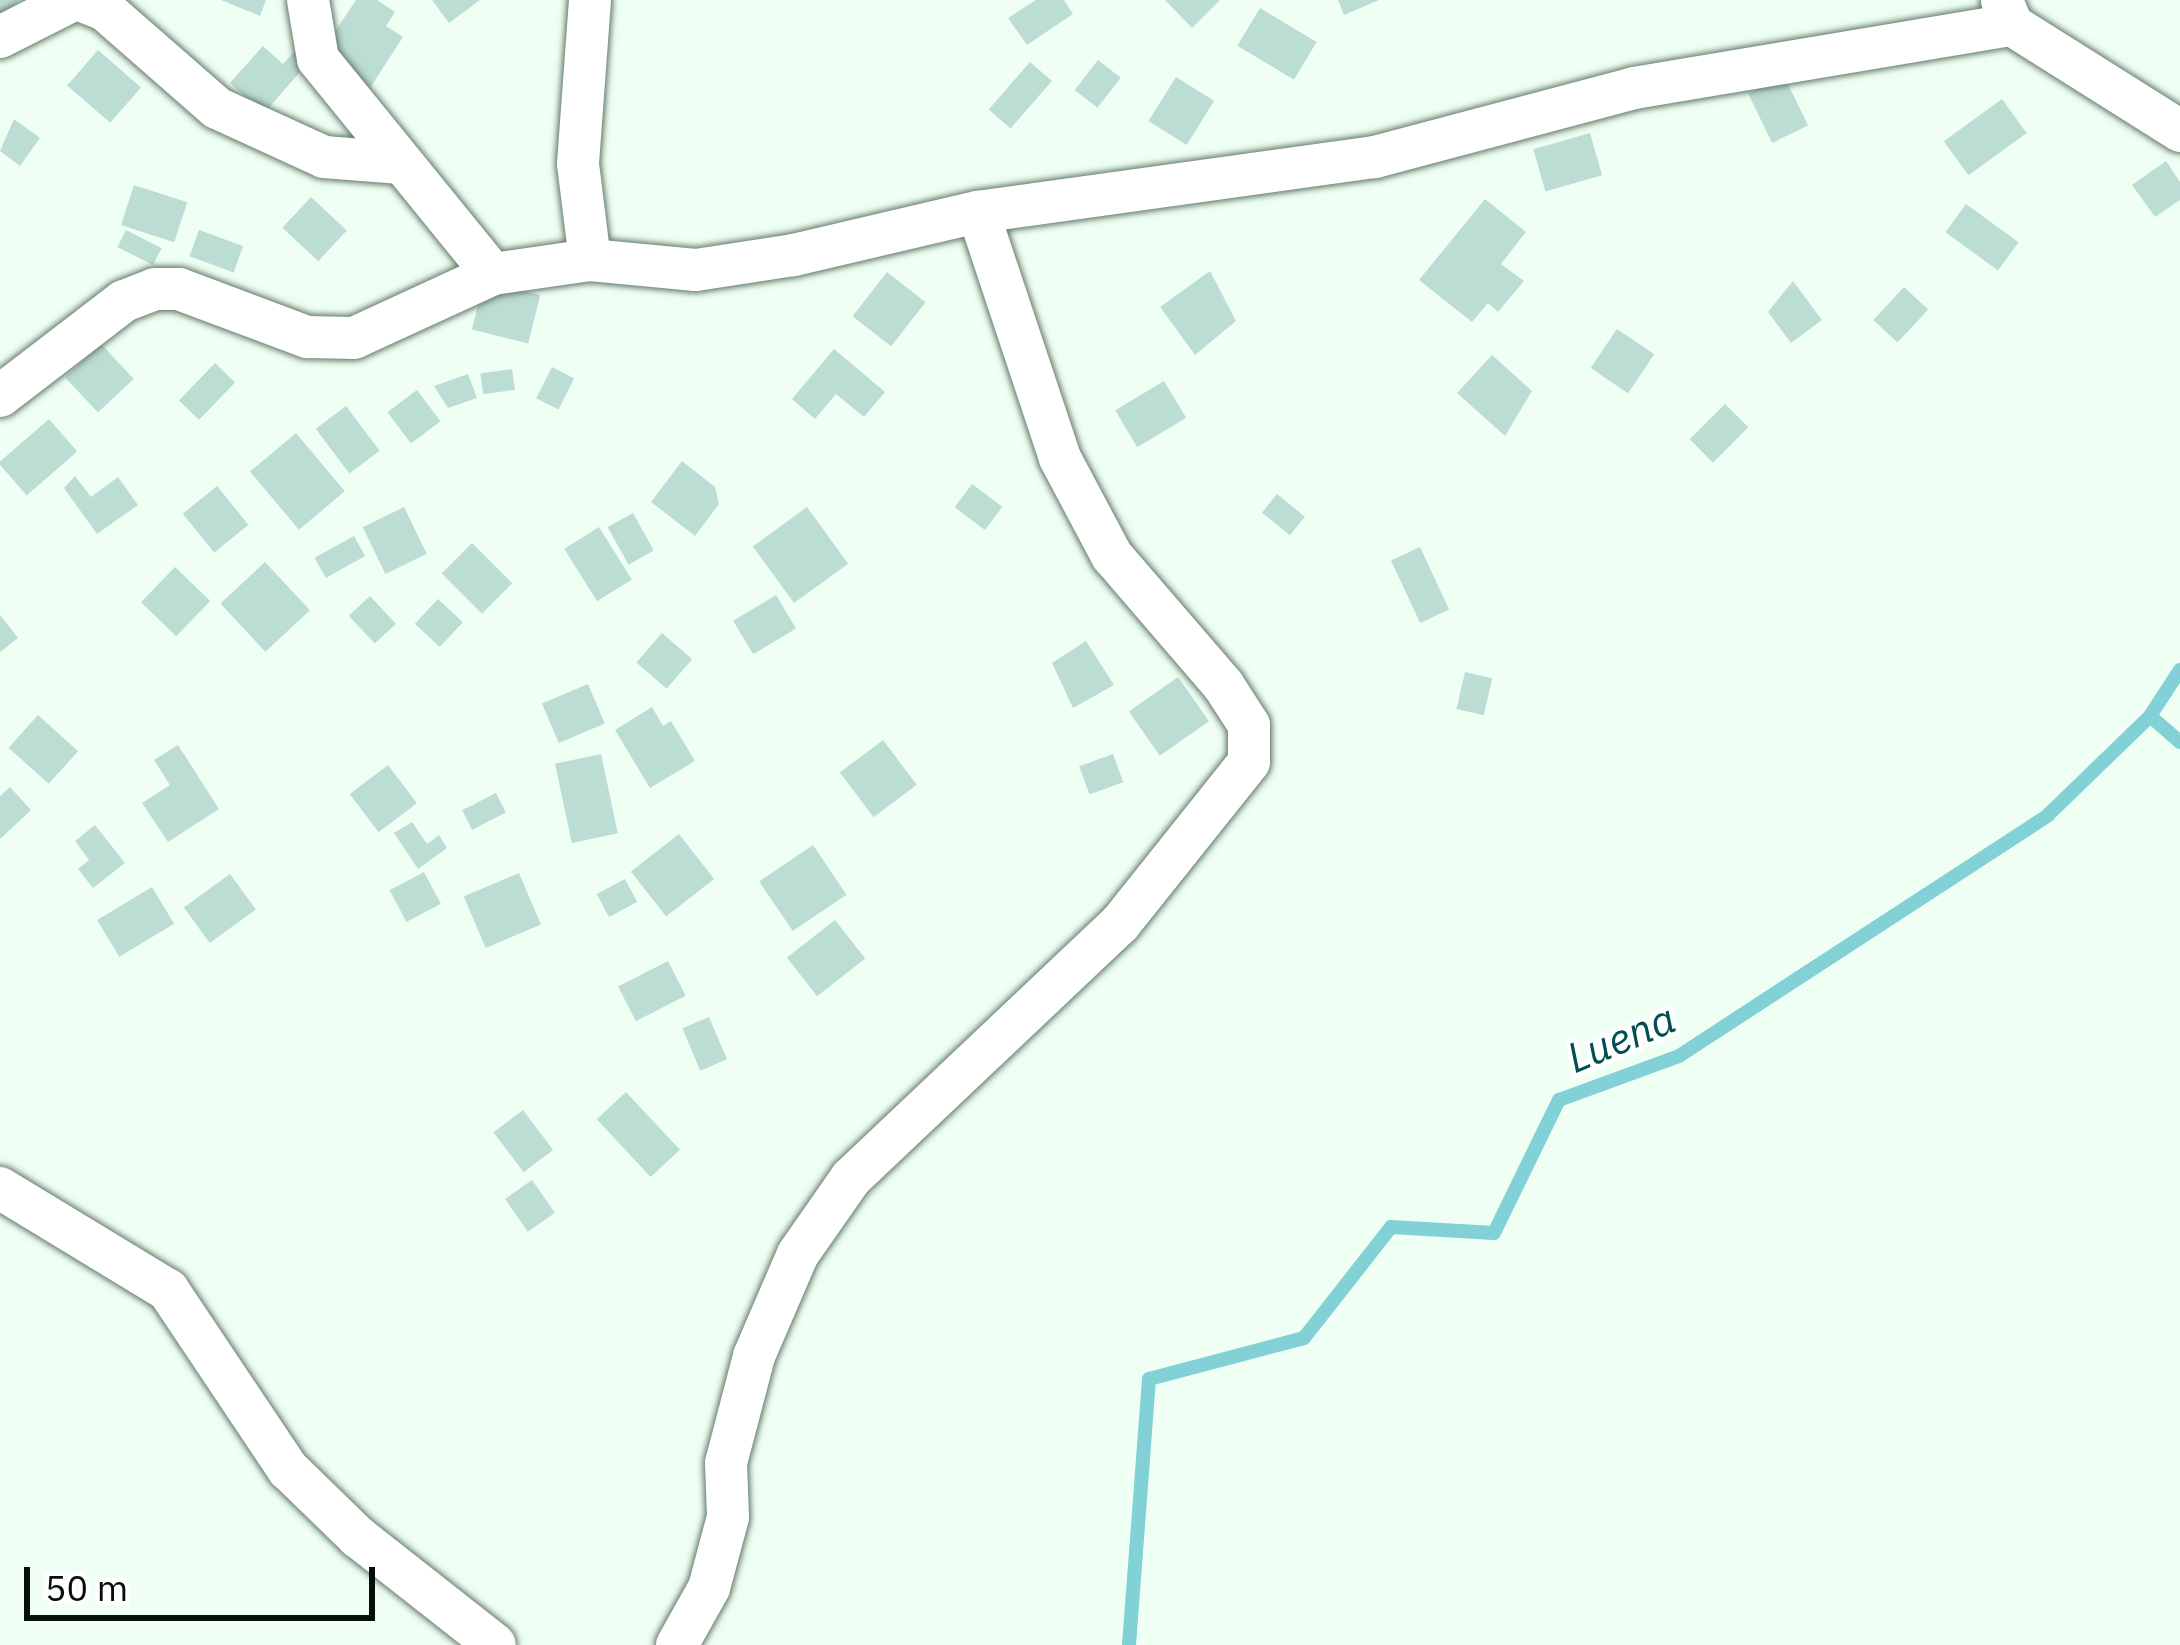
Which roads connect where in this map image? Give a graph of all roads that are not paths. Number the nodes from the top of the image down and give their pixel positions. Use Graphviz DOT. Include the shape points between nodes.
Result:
graph roads {
  1 [pos="76,0"];
  2 [pos="308,0"];
  3 [pos="590,0"];
  4 [pos="2007,12"];
  5 [pos="0,37"];
  6 [pos="2180,131"];
  7 [pos="401,163"];
  8 [pos="978,212"];
  9 [pos="590,260"];
  10 [pos="493,274"];
  11 [pos="0,396"];
  12 [pos="0,1188"];
  13 [pos="495,1645"];
  14 [pos="677,1645"];
  1 -- 5 [label="street"];
  1 -- 7 [label="street" via="105,10 217,108 324,157"];
  2 -- 7 [label="street" via="318,59"];
  3 -- 9 [label="street" via="578,164"];
  4 -- 6 [label="street"];
  4 -- 8 [label="street" via="1634,88 1375,157"];
  7 -- 10 [label="street"];
  8 -- 9 [label="street" via="696,270"];
  8 -- 14 [label="street" via="1060,458 1112,556 1249,725 1250,762 1119,925 851,1178 798,1254 737,1420 726,1462 728,1517 709,1588"];
  9 -- 10 [label="street"];
  10 -- 11 [label="street" via="354,338 307,337 179,289 155,289 124,301"];
  12 -- 13 [label="street" via="168,1290 288,1469 358,1537"];
}
